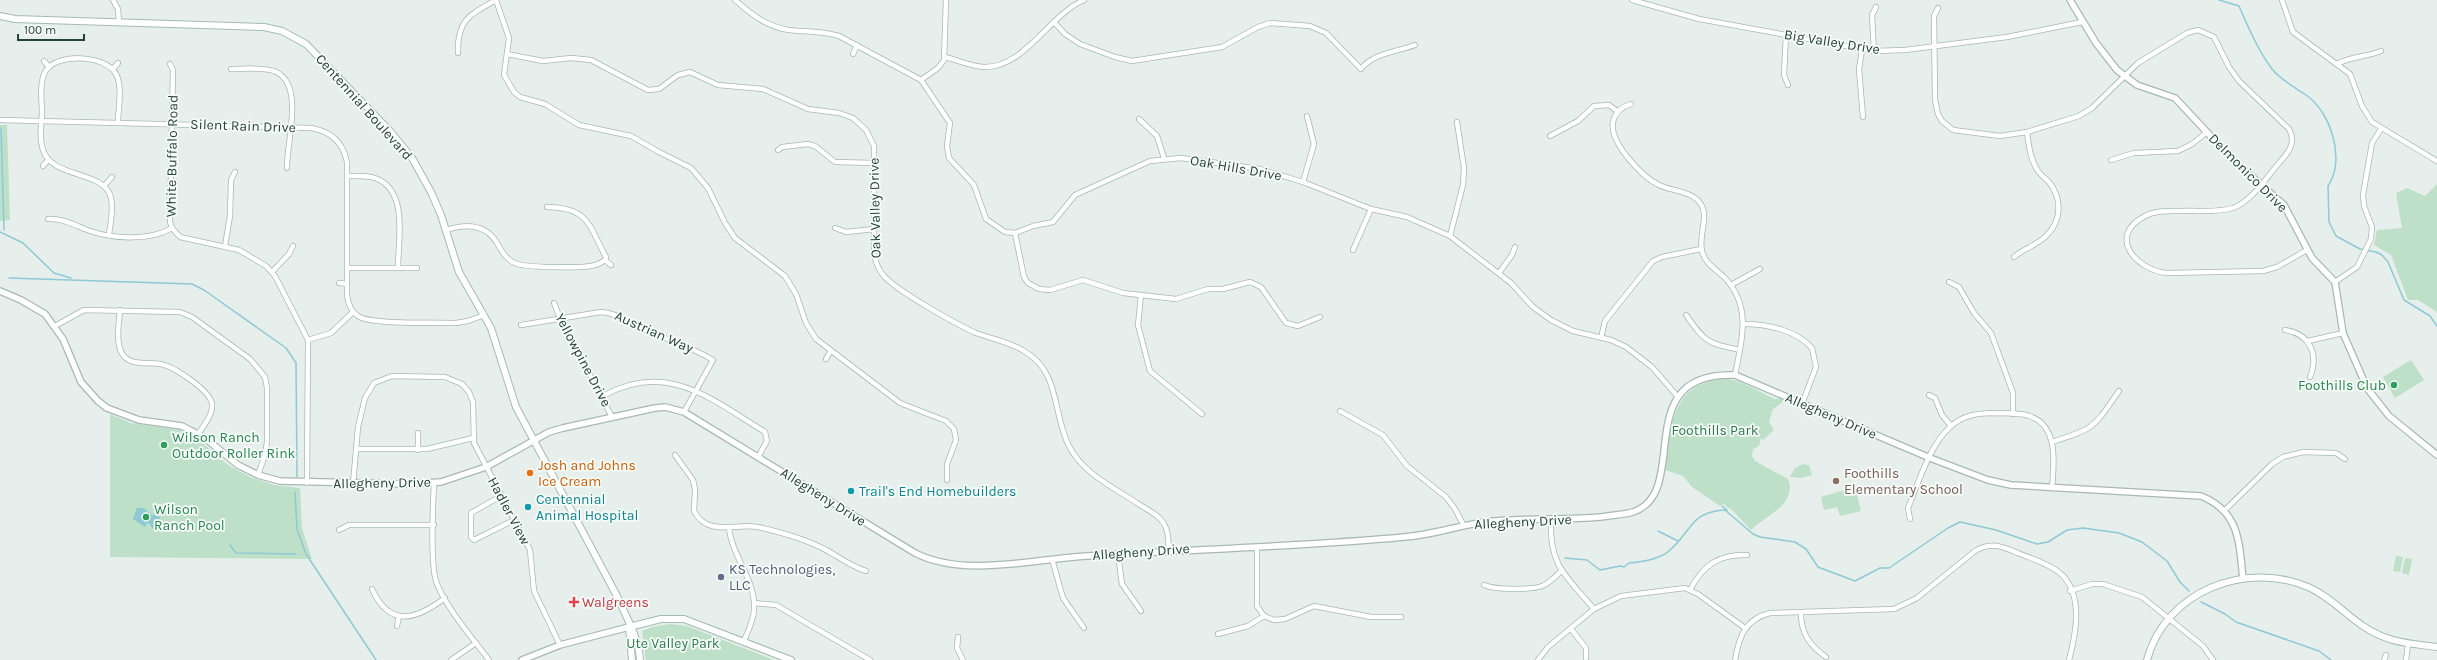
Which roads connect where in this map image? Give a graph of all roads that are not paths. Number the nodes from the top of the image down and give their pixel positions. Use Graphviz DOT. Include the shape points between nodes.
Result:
graph roads {
  1 [pos="114,0"];
  2 [pos="496,0"];
  3 [pos="735,0"];
  4 [pos="946,0"];
  5 [pos="1084,0"];
  6 [pos="1632,0"];
  7 [pos="2070,0"];
  8 [pos="2282,0"];
  9 [pos="1876,6"];
  10 [pos="1938,8"];
  11 [pos="0,16"];
  12 [pos="1054,22"];
  13 [pos="2082,22"];
  14 [pos="119,23"];
  15 [pos="1786,35"];
  16 [pos="857,45"];
  17 [pos="1415,45"];
  18 [pos="1934,46"];
  19 [pos="1862,50"];
  20 [pos="1874,51"];
  21 [pos="2381,51"];
  22 [pos="458,53"];
  23 [pos="507,54"];
  24 [pos="853,54"];
  25 [pos="944,57"];
  26 [pos="44,61"];
  27 [pos="118,63"];
  28 [pos="170,64"];
  29 [pos="2337,64"];
  30 [pos="49,67"];
  31 [pos="113,69"];
  32 [pos="231,69"];
  33 [pos="2125,78"];
  34 [pos="921,80"];
  35 [pos="1788,85"];
  36 [pos="1631,104"];
  37 [pos="1617,111"];
  38 [pos="1308,116"];
  39 [pos="1863,117"];
  40 [pos="1139,119"];
  41 [pos="0,120"];
  42 [pos="42,120"];
  43 [pos="118,122"];
  44 [pos="1457,122"];
  45 [pos="172,124"];
  46 [pos="291,128"];
  47 [pos="2381,129"];
  48 [pos="2027,132"];
  49 [pos="2207,132"];
  50 [pos="1550,136"];
  51 [pos="778,150"];
  52 [pos="1164,158"];
  53 [pos="48,160"];
  54 [pos="2111,160"];
  55 [pos="2437,160"];
  56 [pos="874,163"];
  57 [pos="43,166"];
  58 [pos="287,168"];
  59 [pos="235,172"];
  60 [pos="347,176"];
  61 [pos="112,177"];
  62 [pos="1303,182"];
  63 [pos="2260,184"];
  64 [pos="104,186"];
  65 [pos="547,207"];
  66 [pos="1371,209"];
  67 [pos="48,219"];
  68 [pos="172,228"];
  69 [pos="835,228"];
  70 [pos="874,228"];
  71 [pos="446,230"];
  72 [pos="1015,233"];
  73 [pos="109,235"];
  74 [pos="1450,236"];
  75 [pos="225,246"];
  76 [pos="293,246"];
  77 [pos="1515,247"];
  78 [pos="1701,249"];
  79 [pos="1353,250"];
  80 [pos="2307,250"];
  81 [pos="2014,257"];
  82 [pos="605,260"];
  83 [pos="610,265"];
  84 [pos="347,268"];
  85 [pos="398,268"];
  86 [pos="417,268"];
  87 [pos="1760,269"];
  88 [pos="272,272"];
  89 [pos="1499,273"];
  90 [pos="1949,282"];
  91 [pos="2335,282"];
  92 [pos="340,283"];
  93 [pos="347,284"];
  94 [pos="1731,285"];
  95 [pos="0,291"];
  96 [pos="1141,296"];
  97 [pos="554,303"];
  98 [pos="120,310"];
  99 [pos="353,312"];
  100 [pos="484,315"];
  101 [pos="1686,315"];
  102 [pos="1320,317"];
  103 [pos="560,318"];
  104 [pos="1744,324"];
  105 [pos="521,325"];
  106 [pos="55,326"];
  107 [pos="2285,330"];
  108 [pos="2343,333"];
  109 [pos="1601,338"];
  110 [pos="308,340"];
  111 [pos="2308,341"];
  112 [pos="1740,350"];
  113 [pos="830,352"];
  114 [pos="826,359"];
  115 [pos="1735,375"];
  116 [pos="2310,377"];
  117 [pos="369,378"];
  118 [pos="466,378"];
  119 [pos="374,383"];
  120 [pos="462,384"];
  121 [pos="696,390"];
  122 [pos="2119,391"];
  123 [pos="1929,395"];
  124 [pos="603,396"];
  125 [pos="1678,397"];
  126 [pos="1802,404"];
  127 [pos="1340,411"];
  128 [pos="684,412"];
  129 [pos="1202,414"];
  130 [pos="2013,414"];
  131 [pos="612,417"];
  132 [pos="1951,426"];
  133 [pos="418,433"];
  134 [pos="198,434"];
  135 [pos="473,438"];
  136 [pos="534,441"];
  137 [pos="2052,442"];
  138 [pos="356,449"];
  139 [pos="418,450"];
  140 [pos="675,455"];
  141 [pos="2437,455"];
  142 [pos="758,457"];
  143 [pos="1930,458"];
  144 [pos="2345,459"];
  145 [pos="486,467"];
  146 [pos="258,475"];
  147 [pos="947,480"];
  148 [pos="307,483"];
  149 [pos="434,483"];
  150 [pos="353,484"];
  151 [pos="2052,488"];
  152 [pos="501,496"];
  153 [pos="2224,510"];
  154 [pos="1910,519"];
  155 [pos="514,520"];
  156 [pos="1551,521"];
  157 [pos="434,526"];
  158 [pos="1464,526"];
  159 [pos="729,527"];
  160 [pos="340,530"];
  161 [pos="1257,548"];
  162 [pos="1169,550"];
  163 [pos="1118,554"];
  164 [pos="1747,555"];
  165 [pos="1052,559"];
  166 [pos="1562,570"];
  167 [pos="866,571"];
  168 [pos="2243,579"];
  169 [pos="1484,585"];
  170 [pos="372,589"];
  171 [pos="1690,590"];
  172 [pos="2070,591"];
  173 [pos="445,598"];
  174 [pos="754,602"];
  175 [pos="1594,609"];
  176 [pos="1141,611"];
  177 [pos="1801,612"];
  178 [pos="399,616"];
  179 [pos="1264,616"];
  180 [pos="1401,616"];
  181 [pos="2169,618"];
  182 [pos="397,626"];
  183 [pos="629,627"];
  184 [pos="1084,628"];
  185 [pos="1745,628"];
  186 [pos="1571,629"];
  187 [pos="1218,634"];
  188 [pos="958,637"];
  189 [pos="744,641"];
  190 [pos="476,643"];
  191 [pos="560,645"];
  192 [pos="2408,645"];
  193 [pos="2437,647"];
  194 [pos="2386,655"];
  195 [pos="1826,657"];
  196 [pos="1586,658"];
  197 [pos="452,660"];
  198 [pos="488,660"];
  199 [pos="522,660"];
  200 [pos="632,660"];
  201 [pos="640,660"];
  202 [pos="791,660"];
  203 [pos="870,660"];
  204 [pos="963,660"];
  205 [pos="1538,660"];
  206 [pos="1735,660"];
  207 [pos="2069,660"];
  208 [pos="2147,660"];
  209 [pos="2213,660"];
  210 [pos="2384,660"];
  211 [pos="2406,660"];
  1 -- 14 [label="street"];
  2 -- 22 [label="street" via="465,20 459,30"];
  2 -- 23 [label="street" via="508,33"];
  3 -- 16 [label="street" via="752,15 777,27 827,33"];
  4 -- 25 [label="street"];
  5 -- 12 [label="street" via="1073,5"];
  6 -- 15 [label="street, Big Valley Drive" via="1699,20"];
  7 -- 13 [label="street, Delmonico Drive"];
  8 -- 29 [label="street" via="2293,32"];
  9 -- 20 [label="street" via="1872,15"];
  10 -- 18 [label="street" via="1934,16"];
  11 -- 14 [label="main road, Centennial Boulevard" via="15,19"];
  12 -- 17 [label="street" via="1065,34 1080,44 1115,57 1132,60 1222,47 1270,23 1310,26 1326,33 1361,69 1367,61 1375,57"];
  12 -- 25 [label="street" via="1016,56 1003,64 982,67"];
  13 -- 18 [label="street, Big Valley Drive" via="2007,37"];
  13 -- 33 [label="street, Delmonico Drive"];
  14 -- 71 [label="main road, Centennial Boulevard" via="264,27 298,38 315,52 402,144 431,192"];
  15 -- 19 [label="street, Big Valley Drive"];
  15 -- 35 [label="street" via="1784,75"];
  16 -- 24 [label="street"];
  16 -- 34 [label="street"];
  18 -- 20 [label="street, Big Valley Drive"];
  18 -- 48 [label="street" via="1936,107 1947,126 1961,132 1997,136"];
  19 -- 20 [label="street, Big Valley Drive"];
  19 -- 39 [label="street" via="1859,70"];
  21 -- 29 [label="street"];
  23 -- 56 [label="street, Oak Valley Drive" via="543,62 571,58 592,60 648,90 658,89 678,75 690,72 718,84 763,89 808,109 839,113 853,118 870,135 874,146"];
  23 -- 113 [label="street" via="504,70 506,81 520,97 545,104 579,125 631,136 659,152 684,162 698,173 735,238 785,276 796,294 810,331"];
  25 -- 34 [label="street" via="938,68"];
  26 -- 30 [label="street"];
  27 -- 31 [label="street"];
  28 -- 45 [label="street, White Buffalo Road" via="173,70"];
  29 -- 47 [label="street" via="2350,74 2365,113"];
  30 -- 31 [label="street" via="57,61 66,59 102,61"];
  30 -- 42 [label="street" via="43,78"];
  31 -- 43 [label="street" via="118,79"];
  32 -- 46 [label="street" via="268,70 285,78 292,94"];
  33 -- 48 [label="street" via="2092,108 2079,116"];
  33 -- 49 [label="street, Delmonico Drive" via="2176,98"];
  33 -- 63 [label="street" via="2138,64 2187,33 2198,30 2214,37 2236,77 2292,134 2292,146"];
  34 -- 72 [label="street" via="950,123 947,153 953,163 974,184 983,214 997,228"];
  36 -- 37 [label="street"];
  37 -- 50 [label="street" via="1608,105 1594,106 1578,121"];
  37 -- 78 [label="street" via="1613,120 1613,136 1634,163 1655,183 1694,197 1701,204 1704,212"];
  38 -- 62 [label="street" via="1314,144"];
  40 -- 52 [label="street" via="1157,136"];
  41 -- 42 [label="street, Silent Rain Drive"];
  42 -- 43 [label="street, Silent Rain Drive"];
  42 -- 53 [label="street" via="41,146"];
  43 -- 45 [label="street, Silent Rain Drive"];
  44 -- 74 [label="street" via="1464,168 1463,185"];
  45 -- 46 [label="street, Silent Rain Drive"];
  45 -- 68 [label="street, White Buffalo Road" via="169,217"];
  46 -- 58 [label="street"];
  46 -- 60 [label="street, Silent Rain Drive" via="318,129 336,139 346,156"];
  47 -- 55 [label="street"];
  47 -- 91 [label="street" via="2372,143 2363,195 2364,206 2372,227 2369,246 2361,262 2350,274"];
  48 -- 81 [label="street" via="2030,155 2038,170 2053,188 2059,212 2054,226 2046,237 2027,246"];
  49 -- 54 [label="street" via="2178,151 2140,152"];
  49 -- 63 [label="street, Delmonico Drive"];
  51 -- 56 [label="street" via="782,147 808,144 839,163"];
  52 -- 62 [label="street, Oak Hills Drive" via="1251,168"];
  52 -- 72 [label="street, Oak Hills Drive" via="1144,163 1075,195 1053,222"];
  53 -- 57 [label="street"];
  53 -- 64 [label="street"];
  56 -- 70 [label="street, Oak Valley Drive"];
  59 -- 75 [label="street" via="231,180 230,216"];
  60 -- 84 [label="street, Silent Rain Drive"];
  60 -- 85 [label="street" via="376,178 394,194 398,210"];
  61 -- 64 [label="street"];
  62 -- 66 [label="street, Oak Hills Drive"];
  63 -- 80 [label="street, Delmonico Drive" via="2284,205"];
  63 -- 80 [label="street" via="2247,199 2234,207 2160,211 2146,215 2135,222 2127,232 2126,245 2132,255 2153,270 2166,273 2255,271 2277,267"];
  64 -- 73 [label="street" via="112,199"];
  65 -- 82 [label="street" via="568,208 583,216 606,257"];
  66 -- 74 [label="street, Oak Hills Drive" via="1407,217"];
  66 -- 79 [label="street"];
  67 -- 73 [label="street" via="58,219"];
  68 -- 73 [label="street" via="150,237"];
  68 -- 75 [label="street, White Buffalo Road" via="186,240"];
  69 -- 70 [label="street" via="837,231 846,232"];
  70 -- 162 [label="street, Oak Valley Drive" via="875,259 879,270 888,280 957,323 1017,347 1040,363 1053,385 1066,438 1073,454 1092,473 1159,518 1167,532"];
  71 -- 82 [label="street" via="462,226 481,228 493,237 506,257 521,265 585,267"];
  71 -- 100 [label="main road, Centennial Boulevard" via="459,272"];
  72 -- 96 [label="street" via="1022,270 1028,283 1033,286 1050,290 1083,280 1116,292"];
  74 -- 89 [label="street, Oak Hills Drive"];
  75 -- 88 [label="street, White Buffalo Road" via="244,252"];
  76 -- 88 [label="street"];
  77 -- 89 [label="street"];
  78 -- 94 [label="street" via="1709,264"];
  78 -- 109 [label="street" via="1653,261 1605,321"];
  80 -- 91 [label="street, Delmonico Drive"];
  82 -- 83 [label="street"];
  84 -- 85 [label="street"];
  84 -- 93 [label="street, Silent Rain Drive"];
  85 -- 86 [label="street"];
  87 -- 94 [label="street"];
  88 -- 110 [label="street, White Buffalo Road"];
  89 -- 109 [label="street, Oak Hills Drive" via="1516,287 1533,307 1551,320 1579,333"];
  90 -- 130 [label="street" via="1959,287 1974,313 1991,334 2013,393"];
  91 -- 108 [label="street"];
  92 -- 93 [label="street"];
  93 -- 99 [label="street, Silent Rain Drive" via="347,300"];
  94 -- 104 [label="street" via="1740,300"];
  95 -- 106 [label="street, Allegheny Drive" via="37,308"];
  96 -- 102 [label="street" via="1176,299 1208,289 1223,289 1250,282 1261,287 1286,323 1298,326"];
  96 -- 129 [label="street" via="1138,325 1150,371"];
  97 -- 103 [label="street, Yellowpine Drive"];
  98 -- 106 [label="street" via="84,310"];
  98 -- 134 [label="street" via="119,344 126,358 172,368 204,390 210,398 211,412"];
  98 -- 146 [label="street" via="186,314 257,365 265,377 268,393 267,449"];
  99 -- 100 [label="street" via="369,320 456,323"];
  99 -- 110 [label="street" via="331,333"];
  100 -- 136 [label="main road, Centennial Boulevard" via="498,349 516,407"];
  101 -- 112 [label="street" via="1698,332 1711,344"];
  103 -- 105 [label="street, Austrian Way"];
  103 -- 121 [label="street, Austrian Way" via="610,312 635,326 690,346 713,360"];
  103 -- 124 [label="street, Yellowpine Drive"];
  104 -- 112 [label="street"];
  104 -- 126 [label="street" via="1763,324 1794,334 1812,348 1816,367"];
  106 -- 134 [label="street, Allegheny Drive" via="78,377 98,401 127,417 173,424"];
  107 -- 111 [label="street" via="2294,331"];
  108 -- 111 [label="street"];
  108 -- 141 [label="street" via="2360,376 2376,401 2400,425"];
  109 -- 125 [label="street, Oak Hills Drive" via="1619,343 1648,363"];
  110 -- 148 [label="street, White Buffalo Road"];
  111 -- 116 [label="street" via="2314,362"];
  112 -- 115 [label="street"];
  113 -- 114 [label="street"];
  113 -- 147 [label="street" via="900,403 941,418 950,424 956,440 947,464"];
  115 -- 125 [label="street, Allegheny Drive" via="1701,379"];
  115 -- 126 [label="street, Allegheny Drive"];
  117 -- 119 [label="street"];
  118 -- 120 [label="street"];
  119 -- 120 [label="street" via="392,376 445,377"];
  119 -- 138 [label="street" via="365,398"];
  120 -- 135 [label="street" via="474,402"];
  121 -- 124 [label="street" via="670,382 641,381"];
  121 -- 128 [label="street"];
  121 -- 142 [label="street" via="765,432 767,441"];
  122 -- 137 [label="street" via="2095,425 2083,432"];
  123 -- 132 [label="street" via="1935,398"];
  124 -- 131 [label="street, Yellowpine Drive"];
  125 -- 156 [label="street, Allegheny Drive" via="1667,426 1659,482 1649,501 1630,513"];
  126 -- 143 [label="street, Allegheny Drive"];
  127 -- 158 [label="street" via="1384,435 1407,466 1446,497"];
  128 -- 131 [label="street, Allegheny Drive" via="665,407"];
  128 -- 142 [label="street, Allegheny Drive"];
  130 -- 132 [label="street" via="1980,413 1963,418"];
  130 -- 137 [label="street" via="2028,415 2037,420"];
  131 -- 136 [label="street, Allegheny Drive" via="563,428"];
  132 -- 143 [label="street" via="1942,435"];
  133 -- 139 [label="street"];
  134 -- 146 [label="street, Allegheny Drive" via="228,459"];
  135 -- 139 [label="street" via="437,448"];
  135 -- 145 [label="street, Hadler View"];
  136 -- 145 [label="street, Allegheny Drive"];
  136 -- 183 [label="main road, Centennial Boulevard" via="611,583"];
  137 -- 151 [label="street"];
  138 -- 139 [label="street"];
  138 -- 150 [label="street"];
  140 -- 159 [label="street" via="693,480 693,507 697,516 711,526"];
  142 -- 165 [label="street, Allegheny Drive" via="922,557 989,566"];
  143 -- 151 [label="street, Allegheny Drive" via="2011,486"];
  143 -- 154 [label="street" via="1908,508"];
  144 -- 153 [label="street" via="2336,453 2303,452 2283,457 2272,464"];
  145 -- 149 [label="street, Allegheny Drive"];
  145 -- 152 [label="street, Hadler View"];
  146 -- 148 [label="street, Allegheny Drive" via="280,481"];
  148 -- 150 [label="street, Allegheny Drive"];
  149 -- 150 [label="street, Allegheny Drive"];
  149 -- 157 [label="street"];
  151 -- 153 [label="street, Allegheny Drive" via="2193,494 2209,499"];
  152 -- 155 [label="street, Hadler View"];
  152 -- 155 [label="street" via="471,513 471,537 474,540"];
  153 -- 168 [label="street, Allegheny Drive" via="2238,535"];
  155 -- 191 [label="street, Hadler View" via="530,550 534,591"];
  156 -- 158 [label="street, Allegheny Drive" via="1495,521"];
  156 -- 166 [label="street" via="1552,553"];
  157 -- 160 [label="street" via="349,525"];
  157 -- 173 [label="street" via="434,571"];
  158 -- 161 [label="street, Allegheny Drive" via="1404,537"];
  159 -- 167 [label="street" via="760,528 812,544"];
  159 -- 174 [label="street" via="731,541"];
  161 -- 162 [label="street, Allegheny Drive"];
  161 -- 179 [label="street" via="1257,600 1259,610"];
  162 -- 163 [label="street, Allegheny Drive"];
  163 -- 165 [label="street, Allegheny Drive"];
  163 -- 176 [label="street" via="1122,584"];
  164 -- 171 [label="street" via="1731,555 1710,563 1700,573"];
  165 -- 184 [label="street" via="1063,598"];
  166 -- 169 [label="street" via="1547,583 1536,587 1491,588"];
  166 -- 175 [label="street"];
  168 -- 181 [label="main road" via="2215,585 2196,594"];
  168 -- 192 [label="main road" via="2271,578 2308,587 2326,597 2370,630"];
  170 -- 178 [label="street" via="381,605"];
  171 -- 175 [label="street" via="1675,588 1621,596"];
  171 -- 185 [label="street"];
  172 -- 177 [label="street" via="2064,577 2049,565 1995,545 1984,546 1975,551 1917,598 1901,607 1888,610"];
  172 -- 181 [label="street" via="2092,584 2103,584 2142,597"];
  172 -- 207 [label="street" via="2078,620"];
  173 -- 178 [label="street" via="422,614"];
  173 -- 190 [label="street"];
  174 -- 189 [label="street" via="752,623"];
  174 -- 203 [label="street" via="776,605"];
  175 -- 186 [label="street"];
  177 -- 185 [label="street" via="1765,615"];
  177 -- 195 [label="street" via="1801,626 1806,638"];
  178 -- 182 [label="street"];
  179 -- 180 [label="street" via="1279,620 1314,606 1365,616"];
  179 -- 187 [label="street" via="1248,626"];
  181 -- 208 [label="main road" via="2156,636"];
  181 -- 209 [label="street" via="2208,651"];
  183 -- 189 [label="main road" via="661,618 684,619"];
  183 -- 191 [label="street"];
  183 -- 200 [label="main road, Centennial Boulevard"];
  183 -- 201 [label="main road, Centennial Boulevard" via="637,637"];
  185 -- 206 [label="street" via="1739,639"];
  186 -- 196 [label="street" via="1586,648"];
  186 -- 205 [label="street"];
  188 -- 204 [label="street" via="958,648"];
  189 -- 202 [label="main road"];
  190 -- 197 [label="street"];
  190 -- 198 [label="street"];
  191 -- 199 [label="street"];
  192 -- 193 [label="main road"];
  192 -- 211 [label="street"];
  194 -- 210 [label="street"];
}
